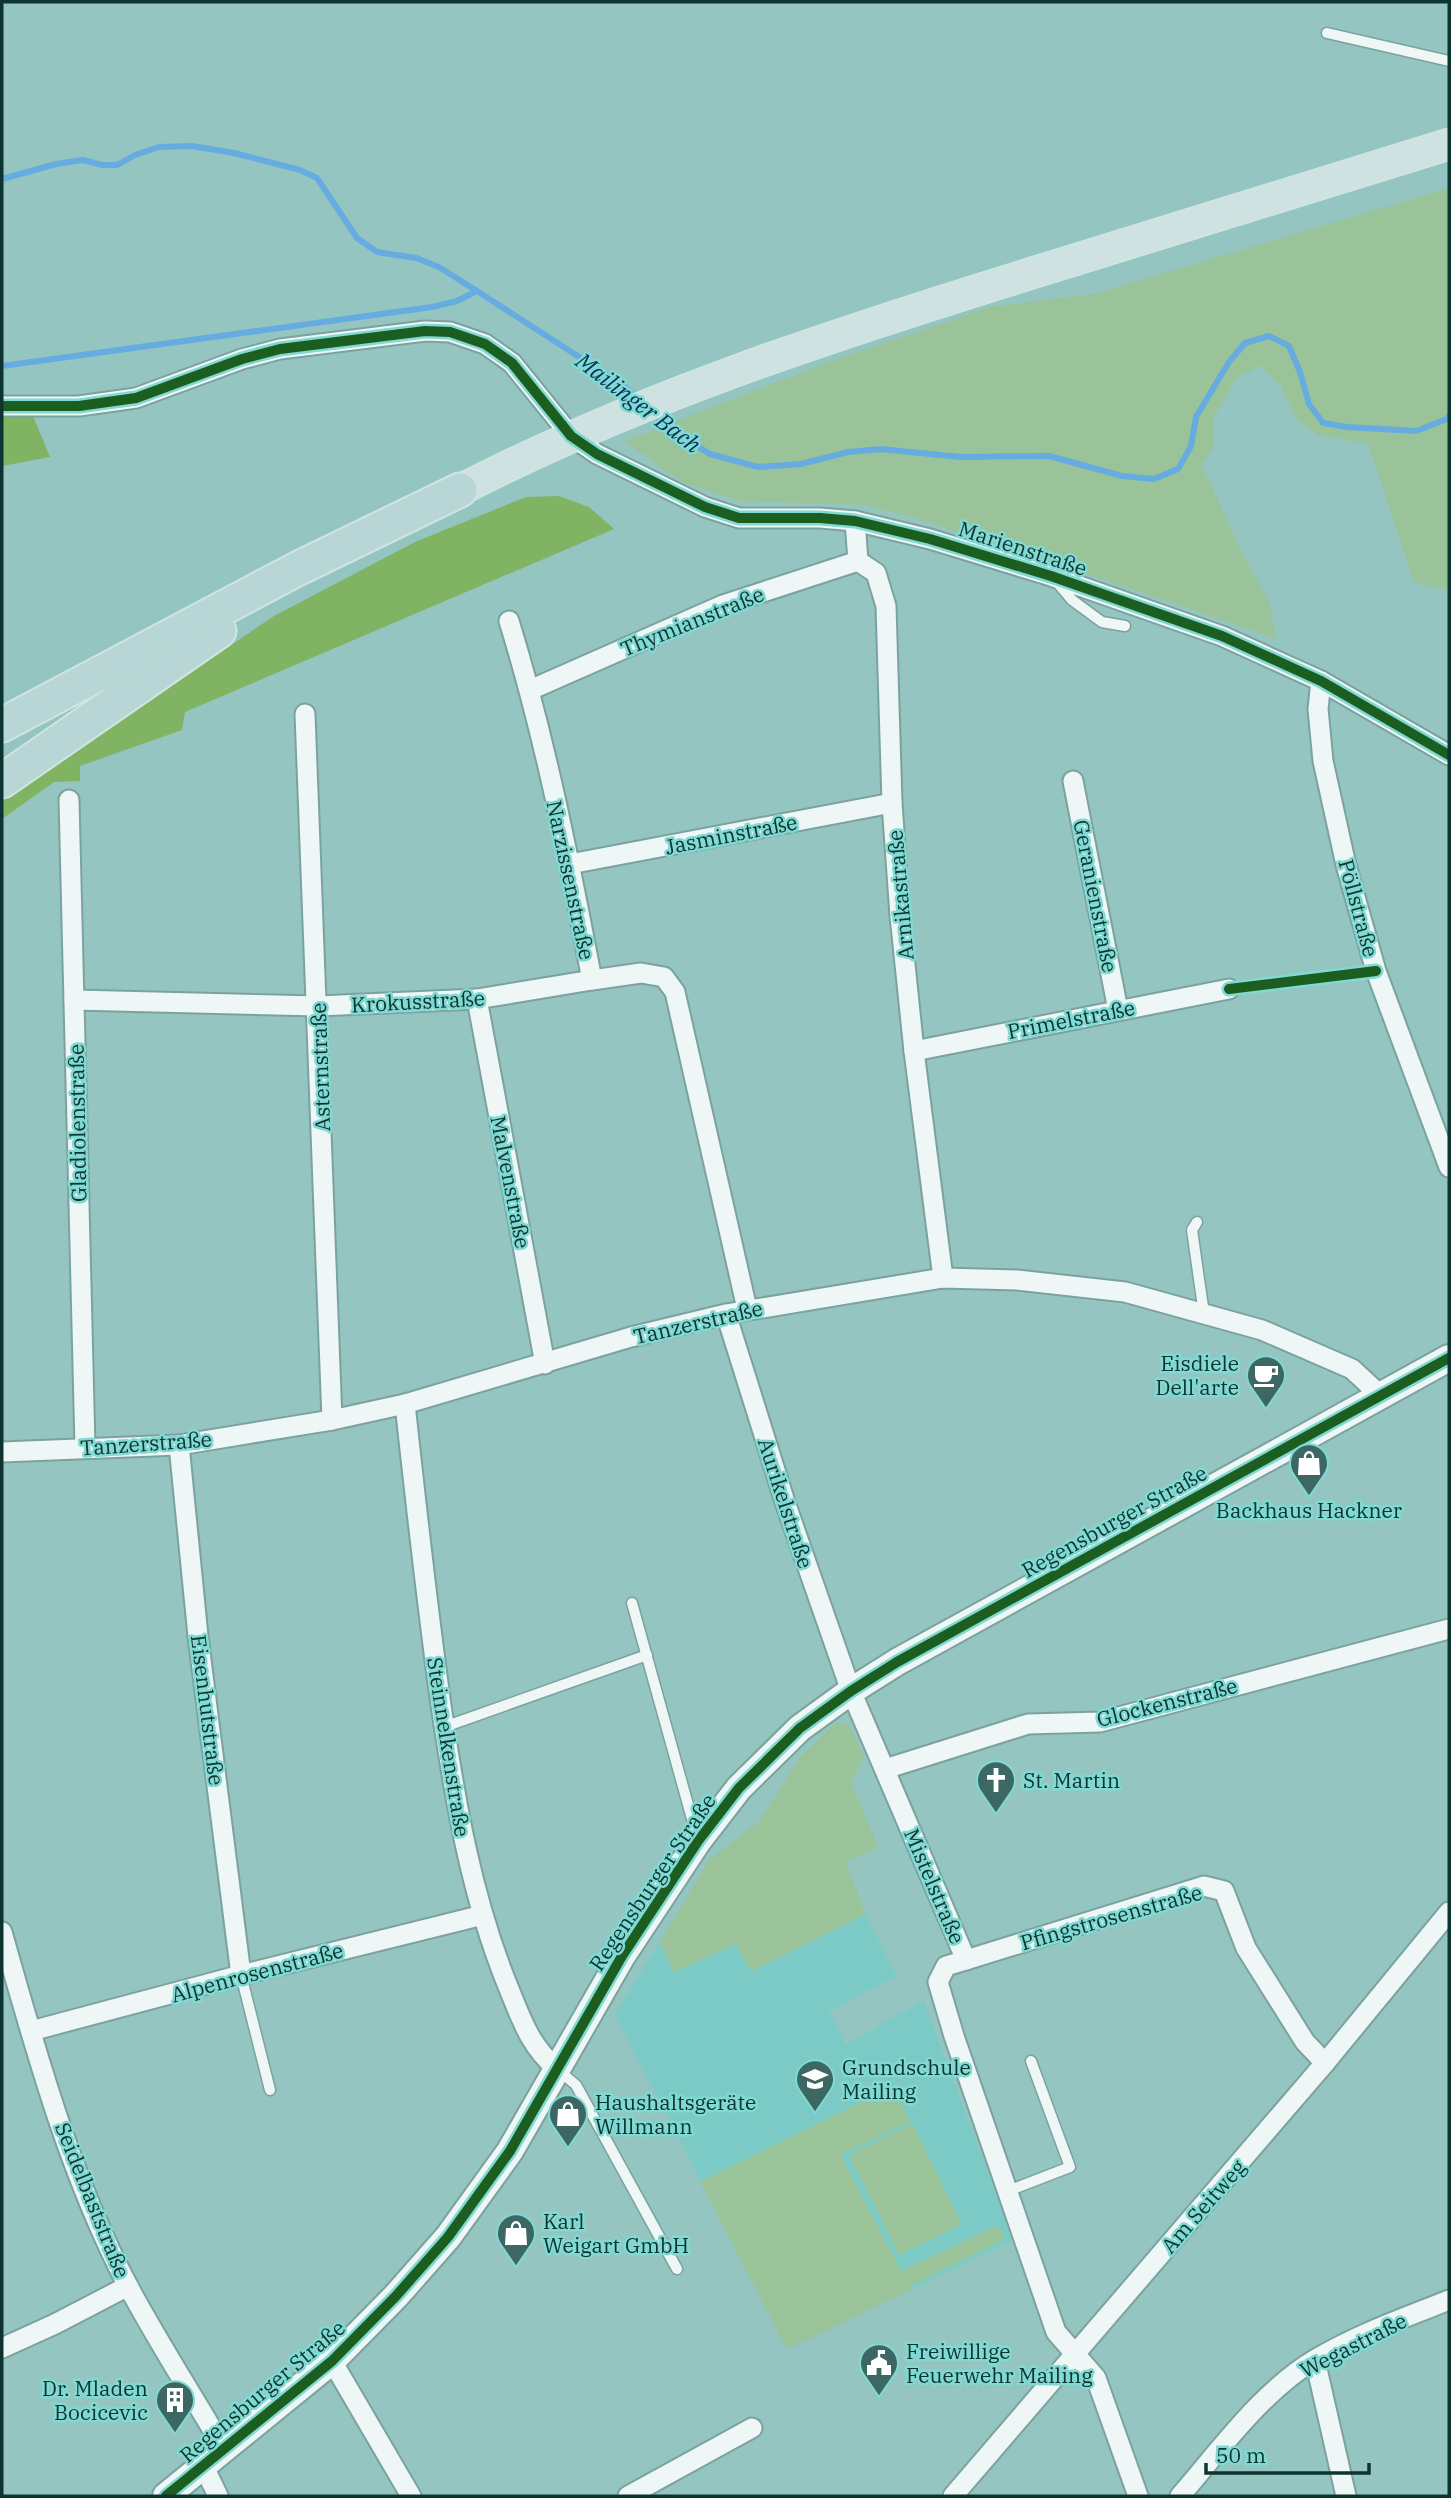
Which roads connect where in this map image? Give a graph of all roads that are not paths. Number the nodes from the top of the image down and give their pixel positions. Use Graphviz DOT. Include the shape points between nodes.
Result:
graph roads {
  1 [pos="1327,33"];
  2 [pos="1449,61"];
  3 [pos="1449,144"];
  4 [pos="2,406"];
  5 [pos="571,436"];
  6 [pos="460,490"];
  7 [pos="400,520"];
  8 [pos="855,522"];
  9 [pos="858,561"];
  10 [pos="1051,576"];
  11 [pos="198,620"];
  12 [pos="509,621"];
  13 [pos="1125,626"];
  14 [pos="1321,681"];
  15 [pos="530,690"];
  16 [pos="305,714"];
  17 [pos="2,725"];
  18 [pos="2,755"];
  19 [pos="1449,755"];
  20 [pos="2,781"];
  21 [pos="1073,781"];
  22 [pos="69,800"];
  23 [pos="892,803"];
  24 [pos="570,863"];
  25 [pos="592,980"];
  26 [pos="1229,989"];
  27 [pos="477,999"];
  28 [pos="74,1000"];
  29 [pos="317,1006"];
  30 [pos="1118,1010"];
  31 [pos="914,1051"];
  32 [pos="1449,1167"];
  33 [pos="1197,1222"];
  34 [pos="943,1278"];
  35 [pos="747,1309"];
  36 [pos="726,1314"];
  37 [pos="1205,1315"];
  38 [pos="1449,1358"];
  39 [pos="545,1364"];
  40 [pos="1381,1396"];
  41 [pos="405,1404"];
  42 [pos="332,1420"];
  43 [pos="178,1445"];
  44 [pos="85,1447"];
  45 [pos="2,1452"];
  46 [pos="632,1603"];
  47 [pos="1449,1629"];
  48 [pos="647,1655"];
  49 [pos="851,1691"];
  50 [pos="444,1727"];
  51 [pos="886,1769"];
  52 [pos="698,1841"];
  53 [pos="1449,1912"];
  54 [pos="482,1915"];
  55 [pos="2,1932"];
  56 [pos="966,1960"];
  57 [pos="241,1975"];
  58 [pos="9,1982"];
  59 [pos="31,2031"];
  60 [pos="1031,2061"];
  61 [pos="1325,2063"];
  62 [pos="558,2069"];
  63 [pos="270,2090"];
  64 [pos="1007,2191"];
  65 [pos="677,2269"];
  66 [pos="128,2286"];
  67 [pos="1449,2300"];
  68 [pos="2,2348"];
  69 [pos="1076,2353"];
  70 [pos="1315,2360"];
  71 [pos="332,2361"];
  72 [pos="752,2428"];
  73 [pos="225,2451"];
  74 [pos="204,2468"];
  75 [pos="640,2494"];
  76 [pos="166,2496"];
  77 [pos="218,2496"];
  78 [pos="411,2496"];
  79 [pos="953,2496"];
  80 [pos="1138,2496"];
  81 [pos="1180,2496"];
  82 [pos="1346,2496"];
  1 -- 2 [label="lane"];
  3 -- 5 [label="main road" via="845,331"];
  4 -- 5 [label="street, Marienstraße" via="79,405 136,398 280,349 450,332 469,337 512,363"];
  5 -- 6 [label="main road"];
  5 -- 8 [label="street, Marienstraße" via="705,507 739,518"];
  6 -- 7 [label="highway"];
  7 -- 11 [label="highway"];
  7 -- 20 [label="highway" via="205,640"];
  8 -- 9 [label="street"];
  8 -- 10 [label="street, Marienstraße" via="930,539"];
  9 -- 15 [label="street, Thymianstraße" via="723,605"];
  9 -- 23 [label="street, Arnikastraße" via="876,573 886,606"];
  10 -- 13 [label="lane" via="1072,600 1102,622"];
  10 -- 14 [label="street, Marienstraße" via="1222,636"];
  11 -- 17 [label="highway"];
  11 -- 18 [label="highway"];
  12 -- 15 [label="street, Narzissenstraße"];
  14 -- 19 [label="street, Marienstraße"];
  14 -- 32 [label="street, Pöllstraße" via="1318,709 1323,761 1346,865 1376,971"];
  15 -- 24 [label="street, Narzissenstraße"];
  16 -- 29 [label="street, Asternstraße"];
  21 -- 30 [label="street, Geranienstraße"];
  22 -- 28 [label="street, Gladiolenstraße"];
  23 -- 24 [label="street, Jasminstraße"];
  23 -- 31 [label="street, Arnikastraße"];
  24 -- 25 [label="street, Narzissenstraße"];
  25 -- 27 [label="street, Krokusstraße"];
  25 -- 35 [label="street, Narzissenstraße" via="641,974 664,977 675,992"];
  26 -- 30 [label="street, Primelstraße"];
  27 -- 29 [label="street, Krokusstraße"];
  27 -- 39 [label="street, Malvenstraße"];
  28 -- 29 [label="street, Krokusstraße"];
  28 -- 44 [label="street, Gladiolenstraße"];
  29 -- 42 [label="street, Asternstraße"];
  30 -- 31 [label="street, Primelstraße"];
  31 -- 34 [label="street, Arnikastraße"];
  33 -- 37 [label="lane" via="1192,1230"];
  34 -- 35 [label="street, Tanzerstraße"];
  34 -- 37 [label="street, Tanzerstraße" via="1079,1285 1125,1292"];
  35 -- 36 [label="street, Tanzerstraße"];
  36 -- 39 [label="street, Tanzerstraße"];
  36 -- 49 [label="street, Aurikelstraße"];
  37 -- 40 [label="street, Tanzerstraße" via="1262,1330 1352,1369"];
  38 -- 40 [label="street, Regensburger Straße"];
  39 -- 41 [label="street, Tanzerstraße"];
  40 -- 49 [label="street, Regensburger Straße"];
  41 -- 42 [label="street, Tanzerstraße"];
  41 -- 50 [label="street, Steinnelkenstraße"];
  42 -- 43 [label="street, Tanzerstraße"];
  43 -- 44 [label="street, Tanzerstraße"];
  43 -- 57 [label="street, Eisenhutstraße"];
  44 -- 45 [label="street, Tanzerstraße"];
  46 -- 48 [label="lane"];
  47 -- 51 [label="street, Glockenstraße" via="1100,1722 1028,1724"];
  48 -- 50 [label="lane"];
  48 -- 52 [label="lane"];
  49 -- 51 [label="street, Mistelstraße"];
  49 -- 52 [label="street, Regensburger Straße" via="800,1728 739,1788"];
  50 -- 54 [label="street, Steinnelkenstraße" via="455,1801"];
  51 -- 56 [label="street, Mistelstraße"];
  52 -- 62 [label="street, Regensburger Straße" via="622,1956"];
  53 -- 61 [label="street, Am Seitweg"];
  54 -- 57 [label="street, Alpenrosenstraße"];
  54 -- 62 [label="street, Steinnelkenstraße" via="529,2037"];
  55 -- 58 [label="street, Seidelbaststraße"];
  56 -- 61 [label="street, Pfingstrosenstraße" via="1204,1886 1224,1891 1246,1948 1305,2042"];
  56 -- 64 [label="street, Mistelstraße" via="946,1966 938,1982"];
  57 -- 59 [label="street, Alpenrosenstraße"];
  57 -- 63 [label="lane"];
  58 -- 59 [label="street, Seidelbaststraße"];
  59 -- 66 [label="street, Seidelbaststraße" via="70,2152"];
  60 -- 64 [label="lane" via="1070,2167"];
  61 -- 69 [label="street, Am Seitweg"];
  62 -- 65 [label="lane" via="576,2085"];
  62 -- 71 [label="street, Regensburger Straße" via="510,2151 448,2237"];
  64 -- 69 [label="street, Mistelstraße" via="1056,2332"];
  66 -- 68 [label="street"];
  66 -- 73 [label="street, Seidelbaststraße"];
  67 -- 70 [label="street, Wegastraße"];
  69 -- 79 [label="street, Am Seitweg"];
  69 -- 80 [label="street, Mistelstraße" via="1096,2378"];
  70 -- 81 [label="street, Wegastraße" via="1249,2417"];
  70 -- 82 [label="street"];
  71 -- 73 [label="street, Regensburger Straße"];
  71 -- 78 [label="street"];
  72 -- 75 [label="street"];
  73 -- 74 [label="street, Regensburger Straße"];
  74 -- 76 [label="street, Regensburger Straße"];
  74 -- 77 [label="street"];
}
